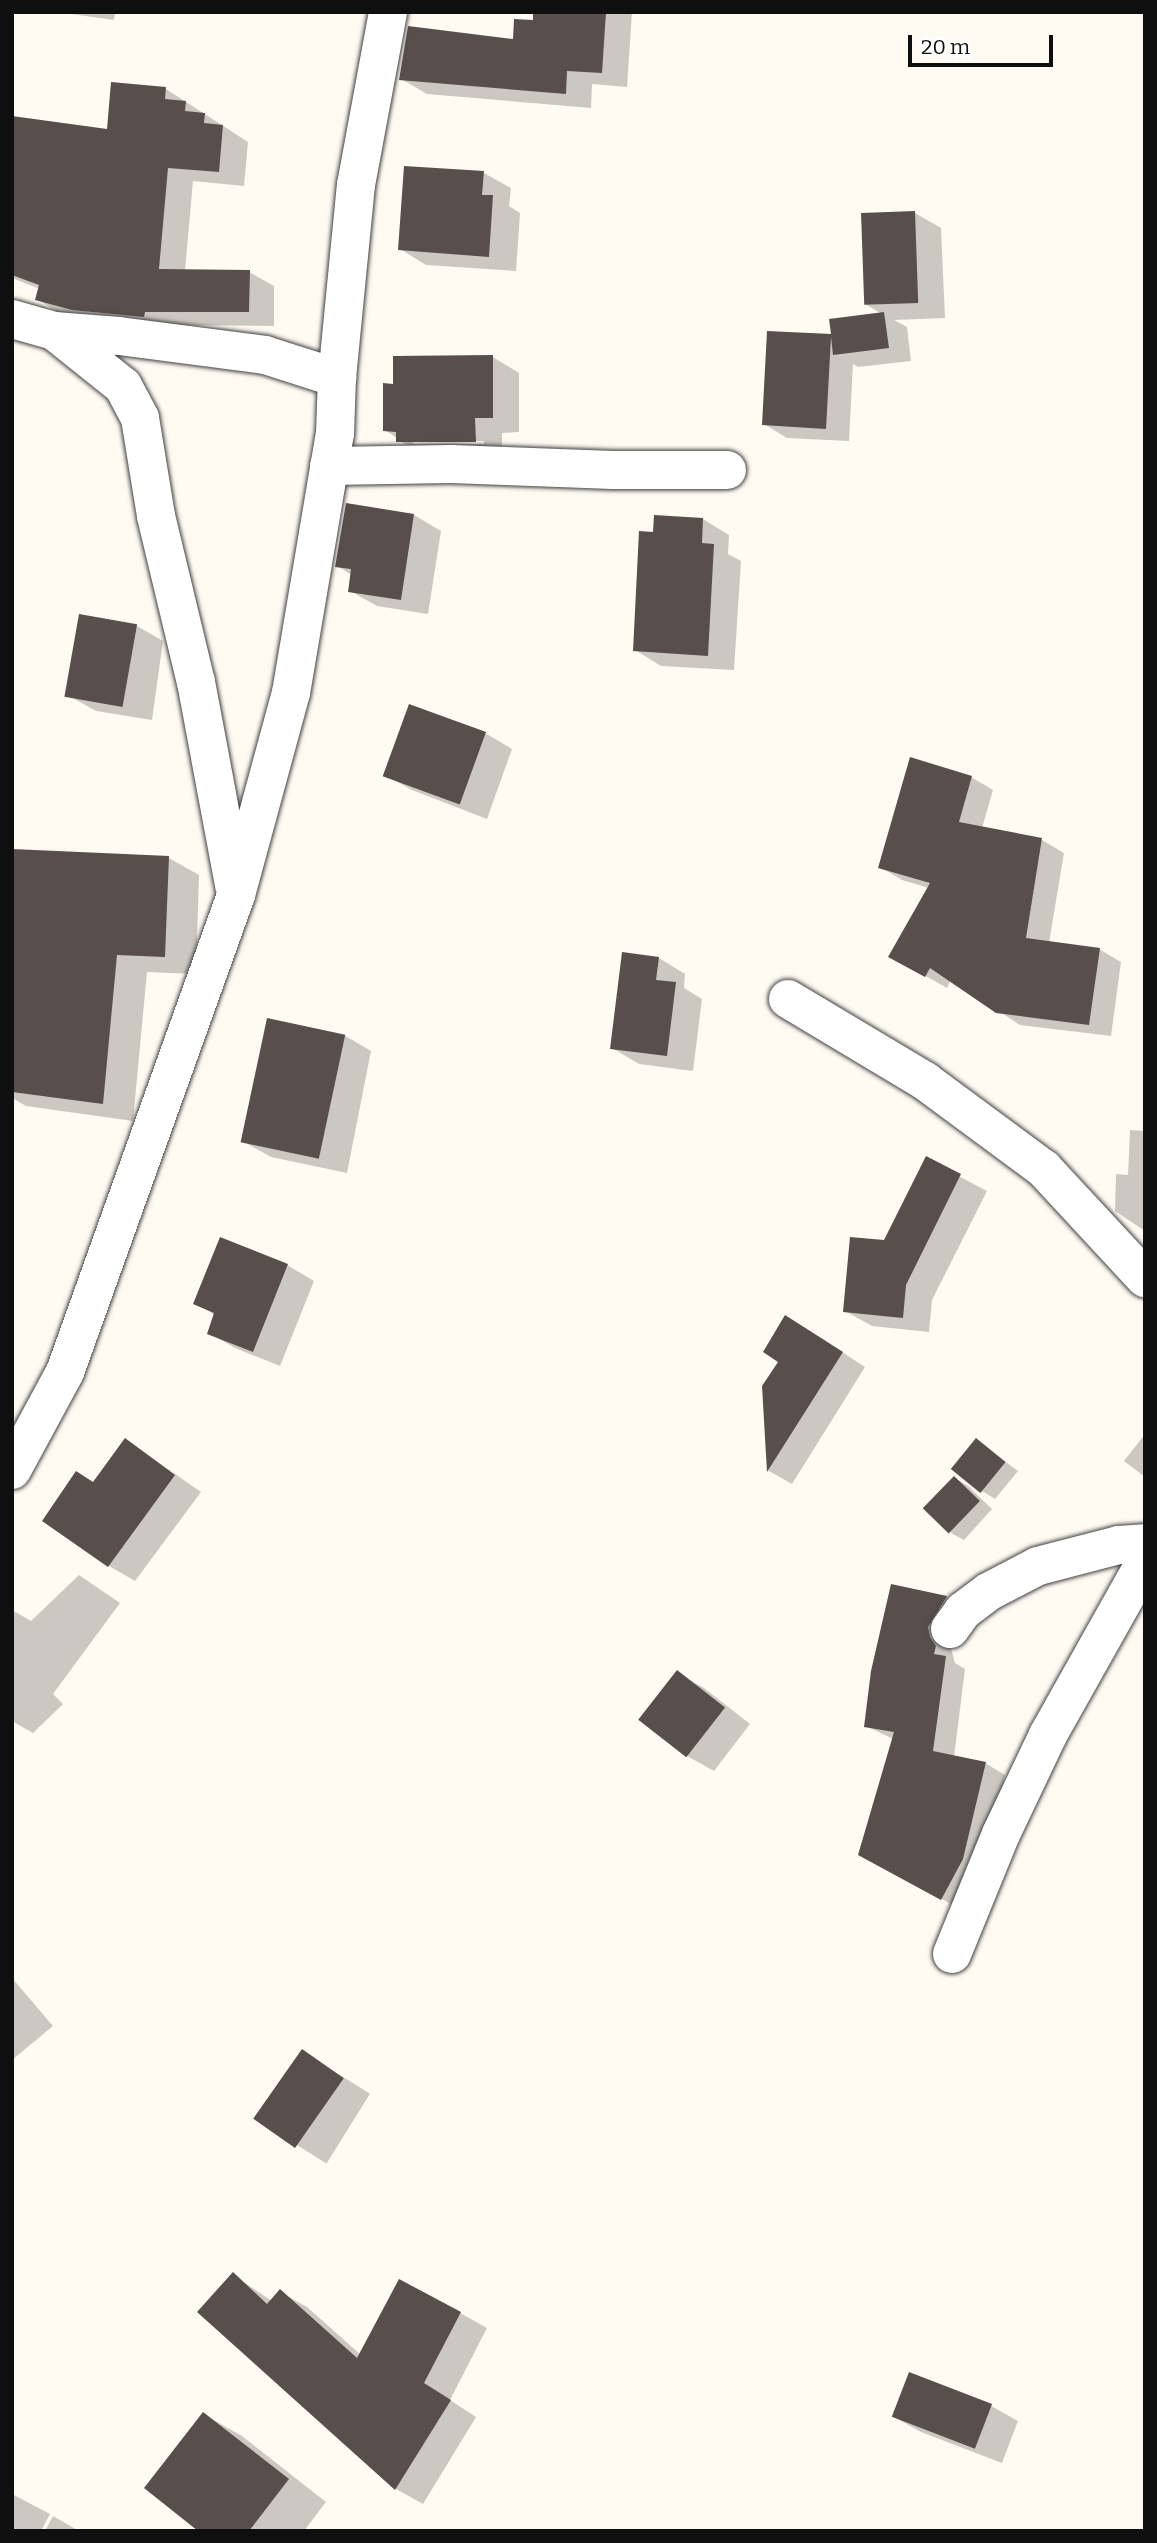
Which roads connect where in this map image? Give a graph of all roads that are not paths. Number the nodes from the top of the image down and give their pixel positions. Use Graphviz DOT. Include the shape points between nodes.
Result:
graph roads {
  1 [pos="388,12"];
  2 [pos="12,319"];
  3 [pos="54,331"];
  4 [pos="337,378"];
  5 [pos="329,466"];
  6 [pos="727,470"];
  7 [pos="236,895"];
  8 [pos="788,999"];
  9 [pos="1145,1278"];
  10 [pos="12,1470"];
  11 [pos="1145,1543"];
  12 [pos="1145,1562"];
  13 [pos="950,1629"];
  14 [pos="952,1954"];
  1 -- 4 [label="street" via="356,185"];
  2 -- 3 [label="street"];
  3 -- 4 [label="street" via="265,355"];
  3 -- 7 [label="street" via="123,386 140,418 156,516 196,682"];
  4 -- 5 [label="street"];
  5 -- 6 [label="street"];
  5 -- 7 [label="street" via="290,694"];
  7 -- 10 [label="street" via="65,1372"];
  8 -- 9 [label="street" via="925,1081 1044,1169"];
  11 -- 13 [label="street" via="1086,1553 1006,1580 963,1611"];
  12 -- 14 [label="street" via="1048,1735"];
}
